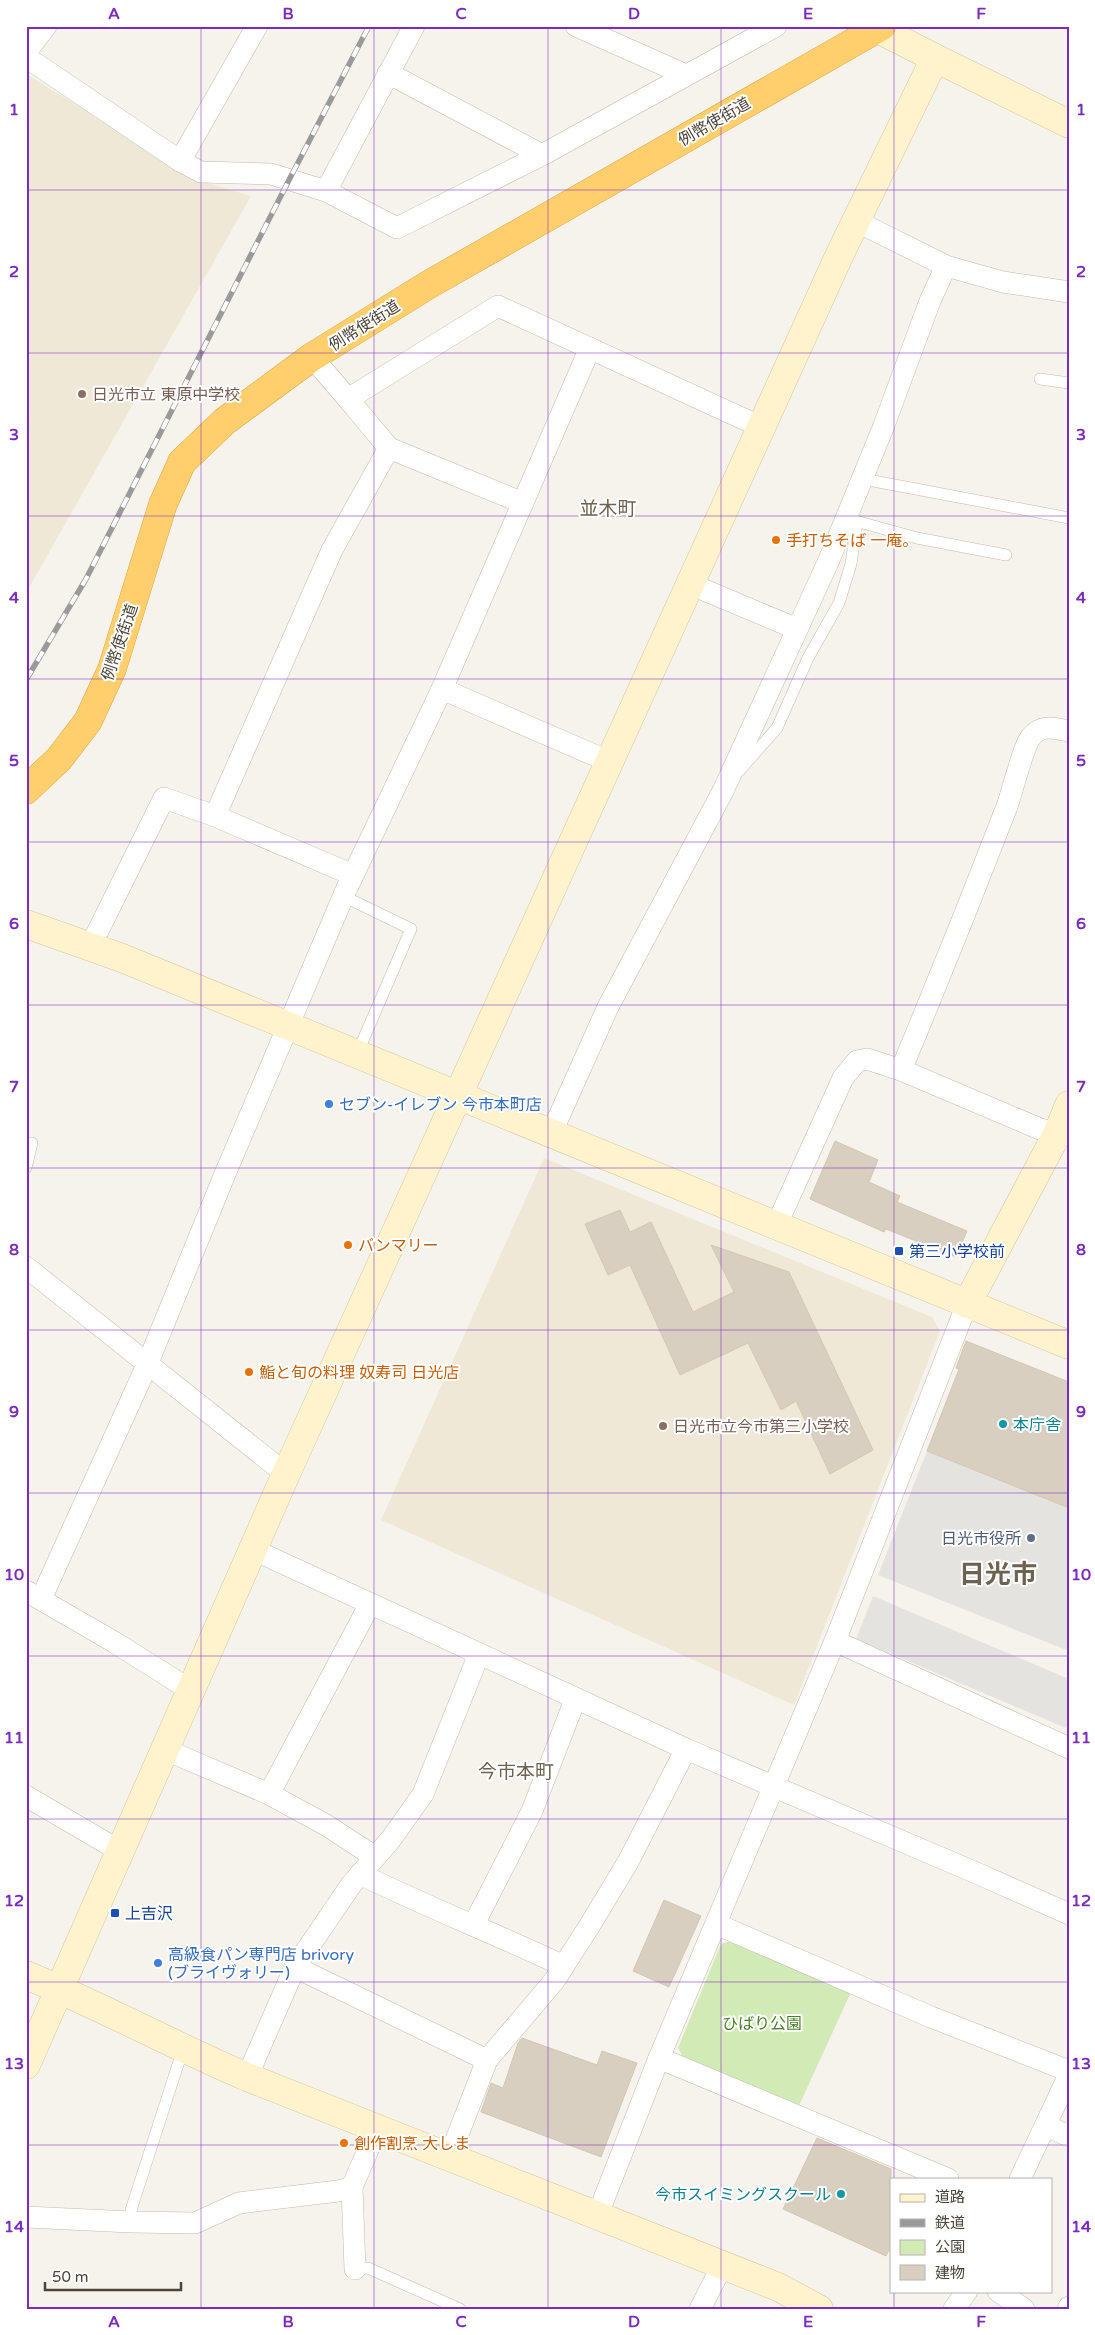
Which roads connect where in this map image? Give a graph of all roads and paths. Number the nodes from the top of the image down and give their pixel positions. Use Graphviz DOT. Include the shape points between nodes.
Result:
graph roads {
  1 [pos="46,26"];
  2 [pos="257,26"];
  3 [pos="414,26"];
  4 [pos="576,26"];
  5 [pos="776,26"];
  6 [pos="877,27"];
  7 [pos="26,52"];
  8 [pos="26,58"];
  9 [pos="934,58"];
  10 [pos="388,73"];
  11 [pos="686,75"];
  12 [pos="1069,124"];
  13 [pos="542,154"];
  14 [pos="180,161"];
  15 [pos="326,191"];
  16 [pos="856,222"];
  17 [pos="946,266"];
  18 [pos="1069,292"];
  19 [pos="590,348"];
  20 [pos="312,357"];
  21 [pos="1040,379"];
  22 [pos="1069,384"];
  23 [pos="348,399"];
  24 [pos="762,427"];
  25 [pos="388,448"];
  26 [pos="863,479"];
  27 [pos="523,504"];
  28 [pos="1069,518"];
  29 [pos="852,520"];
  30 [pos="1006,555"];
  31 [pos="690,584"];
  32 [pos="797,629"];
  33 [pos="442,689"];
  34 [pos="1069,730"];
  35 [pos="610,762"];
  36 [pos="26,790"];
  37 [pos="723,791"];
  38 [pos="215,816"];
  39 [pos="353,875"];
  40 [pos="343,896"];
  41 [pos="26,924"];
  42 [pos="90,947"];
  43 [pos="288,1025"];
  44 [pos="356,1054"];
  45 [pos="901,1070"];
  46 [pos="459,1096"];
  47 [pos="1069,1105"];
  48 [pos="551,1134"];
  49 [pos="1063,1134"];
  50 [pos="32,1143"];
  51 [pos="26,1168"];
  52 [pos="777,1224"];
  53 [pos="26,1267"];
  54 [pos="967,1304"];
  55 [pos="1069,1345"];
  56 [pos="146,1365"];
  57 [pos="286,1474"];
  58 [pos="254,1550"];
  59 [pos="34,1595"];
  60 [pos="370,1604"];
  61 [pos="834,1641"];
  62 [pos="479,1654"];
  63 [pos="192,1691"];
  64 [pos="575,1700"];
  65 [pos="1069,1748"];
  66 [pos="166,1750"];
  67 [pos="686,1750"];
  68 [pos="774,1787"];
  69 [pos="269,1794"];
  70 [pos="26,1796"];
  71 [pos="120,1851"];
  72 [pos="375,1857"];
  73 [pos="360,1874"];
  74 [pos="1069,1914"];
  75 [pos="474,1924"];
  76 [pos="716,1924"];
  77 [pos="564,1966"];
  78 [pos="294,1967"];
  79 [pos="26,1975"];
  80 [pos="61,1989"];
  81 [pos="182,2049"];
  82 [pos="660,2058"];
  83 [pos="487,2060"];
  84 [pos="26,2065"];
  85 [pos="1069,2071"];
  86 [pos="1069,2076"];
  87 [pos="247,2077"];
  88 [pos="1046,2126"];
  89 [pos="378,2127"];
  90 [pos="1069,2136"];
  91 [pos="450,2155"];
  92 [pos="946,2178"];
  93 [pos="1020,2178"];
  94 [pos="352,2187"];
  95 [pos="598,2214"];
  96 [pos="26,2217"];
  97 [pos="131,2222"];
  98 [pos="723,2264"];
  99 [pos="355,2269"];
  100 [pos="965,2292"];
  101 [pos="999,2292"];
  102 [pos="460,2309"];
  103 [pos="700,2309"];
  104 [pos="819,2309"];
  105 [pos="954,2309"];
  106 [pos="1024,2309"];
  1 -- 7 [label="street"];
  2 -- 14 [label="street"];
  3 -- 10 [label="street"];
  4 -- 11 [label="street"];
  5 -- 11 [label="street"];
  6 -- 9 [label="street"];
  6 -- 20 [label="highway, 例幣使街道" via="428,284"];
  8 -- 14 [label="street"];
  9 -- 12 [label="street"];
  9 -- 16 [label="street"];
  10 -- 13 [label="street"];
  10 -- 15 [label="street"];
  11 -- 13 [label="street"];
  13 -- 15 [label="street" via="397,228"];
  14 -- 15 [label="street" via="201,172 271,174"];
  16 -- 17 [label="street"];
  16 -- 24 [label="street"];
  17 -- 18 [label="street" via="1003,282"];
  17 -- 26 [label="street" via="930,300"];
  19 -- 23 [label="street" via="498,306"];
  19 -- 24 [label="street"];
  19 -- 27 [label="street"];
  20 -- 23 [label="street"];
  20 -- 36 [label="highway, 例幣使街道" via="225,421 182,462 163,504 112,669 92,712 59,759"];
  21 -- 22 [label="lane"];
  23 -- 25 [label="street"];
  24 -- 31 [label="street"];
  25 -- 27 [label="street"];
  25 -- 38 [label="street" via="332,550"];
  26 -- 28 [label="lane"];
  26 -- 29 [label="street"];
  27 -- 33 [label="street"];
  29 -- 30 [label="lane" via="917,538"];
  29 -- 32 [label="street"];
  29 -- 37 [label="lane" via="850,564 839,602 808,658 777,728"];
  31 -- 32 [label="street"];
  31 -- 35 [label="street"];
  32 -- 37 [label="street"];
  33 -- 35 [label="street"];
  33 -- 39 [label="street"];
  34 -- 45 [label="street" via="1049,727 1029,739 1014,790 958,935"];
  35 -- 46 [label="street"];
  37 -- 48 [label="street" via="608,1007"];
  38 -- 39 [label="street"];
  38 -- 42 [label="street" via="164,798"];
  39 -- 40 [label="street"];
  40 -- 43 [label="street"];
  40 -- 44 [label="lane" via="411,928"];
  41 -- 42 [label="street"];
  42 -- 43 [label="street"];
  43 -- 44 [label="street"];
  43 -- 56 [label="street"];
  44 -- 46 [label="street"];
  45 -- 49 [label="street" via="1040,1129"];
  45 -- 52 [label="street" via="867,1059 857,1061 843,1078"];
  46 -- 48 [label="street"];
  46 -- 57 [label="street"];
  47 -- 49 [label="street"];
  48 -- 52 [label="street"];
  49 -- 54 [label="street"];
  50 -- 51 [label="lane"];
  52 -- 54 [label="street"];
  53 -- 56 [label="street"];
  54 -- 55 [label="street"];
  54 -- 61 [label="street"];
  56 -- 57 [label="street"];
  56 -- 59 [label="street"];
  57 -- 58 [label="street"];
  58 -- 60 [label="street"];
  58 -- 63 [label="street"];
  59 -- 63 [label="street"];
  60 -- 62 [label="street"];
  60 -- 69 [label="street"];
  61 -- 65 [label="street"];
  61 -- 68 [label="street"];
  62 -- 64 [label="street"];
  62 -- 72 [label="street" via="423,1794"];
  63 -- 66 [label="street"];
  64 -- 67 [label="street"];
  64 -- 75 [label="street" via="532,1811"];
  66 -- 69 [label="street"];
  66 -- 71 [label="street"];
  67 -- 68 [label="street"];
  67 -- 77 [label="street" via="628,1862"];
  68 -- 74 [label="street"];
  68 -- 76 [label="street"];
  69 -- 72 [label="street"];
  70 -- 71 [label="street"];
  71 -- 80 [label="street"];
  72 -- 73 [label="street"];
  73 -- 75 [label="street"];
  73 -- 78 [label="street"];
  75 -- 77 [label="street"];
  76 -- 82 [label="street"];
  76 -- 85 [label="street" via="931,2017"];
  77 -- 83 [label="street"];
  78 -- 83 [label="street"];
  78 -- 87 [label="street"];
  79 -- 80 [label="street"];
  80 -- 81 [label="street"];
  80 -- 84 [label="street"];
  81 -- 87 [label="street"];
  81 -- 97 [label="lane"];
  82 -- 92 [label="street"];
  82 -- 95 [label="street"];
  83 -- 91 [label="street"];
  86 -- 88 [label="street"];
  87 -- 89 [label="street"];
  88 -- 90 [label="street"];
  88 -- 93 [label="street"];
  89 -- 91 [label="street"];
  89 -- 94 [label="street"];
  91 -- 95 [label="street"];
  94 -- 97 [label="street" via="239,2203 195,2223"];
  94 -- 99 [label="street"];
  95 -- 98 [label="street"];
  96 -- 97 [label="street"];
  98 -- 103 [label="street"];
  98 -- 104 [label="street" via="778,2286"];
  99 -- 102 [label="lane" via="368,2268"];
  100 -- 105 [label="street"];
  101 -- 106 [label="street"];
}
